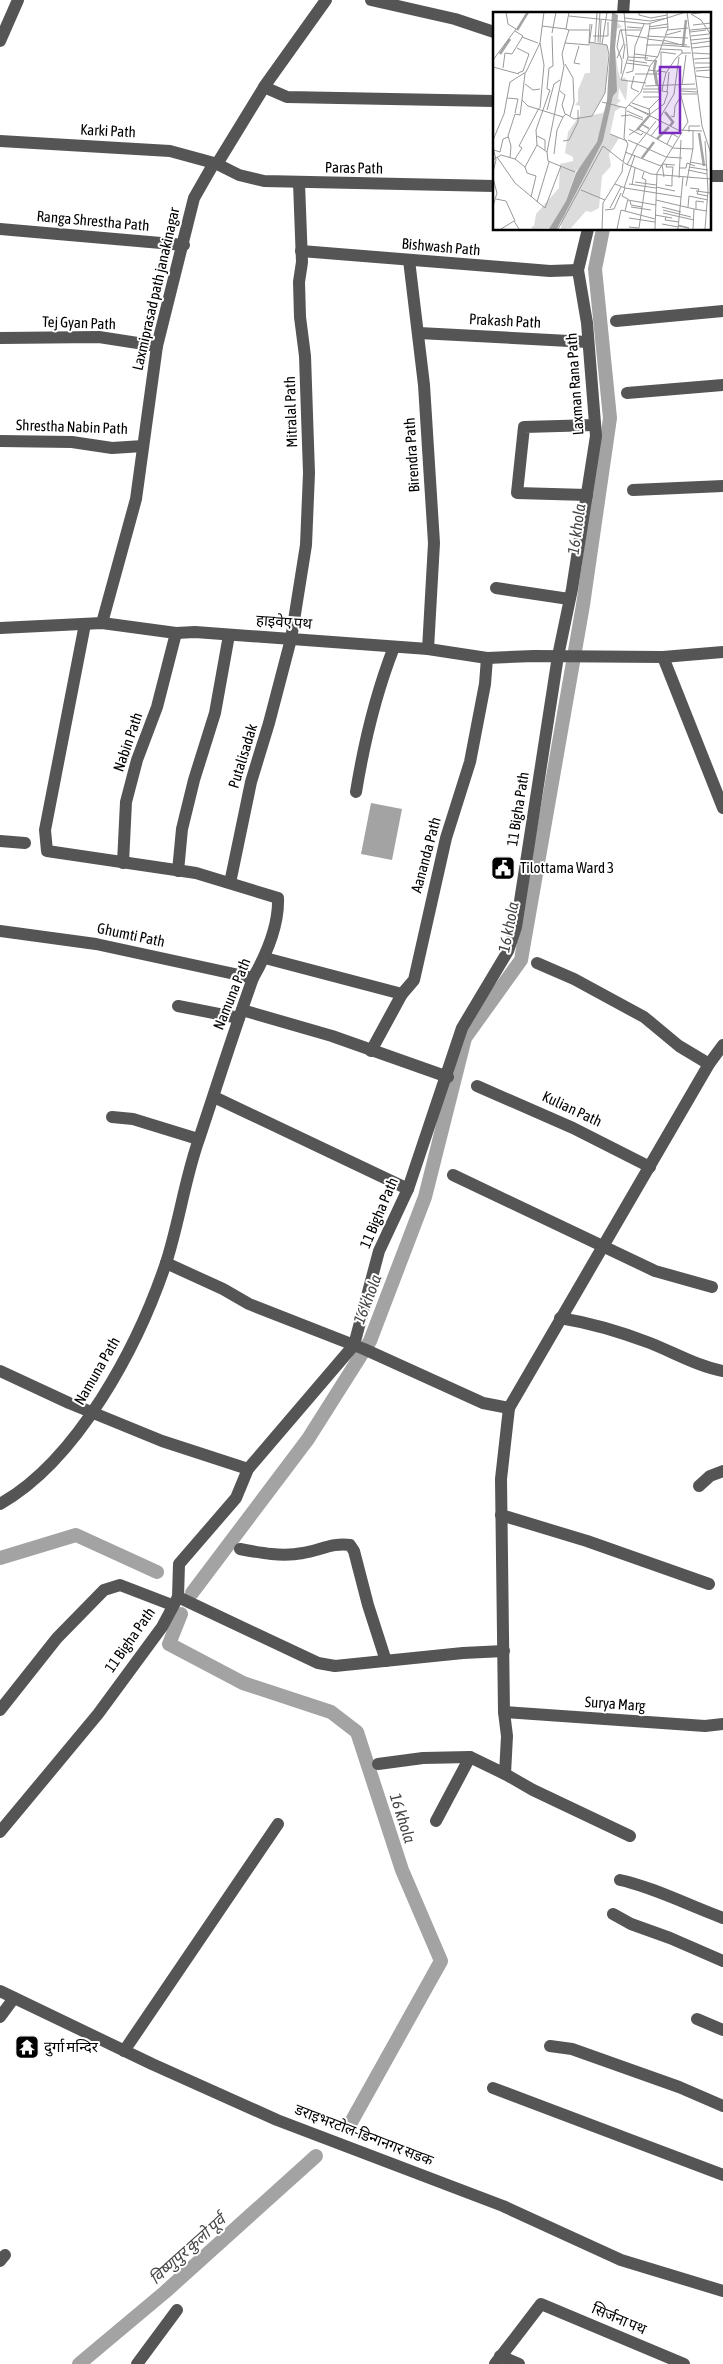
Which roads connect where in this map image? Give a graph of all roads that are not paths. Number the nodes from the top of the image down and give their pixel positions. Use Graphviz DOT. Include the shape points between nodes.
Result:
graph roads {
  1 [pos="18,0"];
  2 [pos="326,0"];
  3 [pos="371,0"];
  4 [pos="5,20"];
  5 [pos="493,32"];
  6 [pos="0,41"];
  7 [pos="264,87"];
  8 [pos="493,101"];
  9 [pos="0,141"];
  10 [pos="215,163"];
  11 [pos="710,176"];
  12 [pos="723,176"];
  13 [pos="299,183"];
  14 [pos="493,186"];
  15 [pos="0,229"];
  16 [pos="588,230"];
  17 [pos="184,244"];
  18 [pos="301,252"];
  19 [pos="410,260"];
  20 [pos="578,270"];
  21 [pos="723,311"];
  22 [pos="616,321"];
  23 [pos="419,333"];
  24 [pos="0,338"];
  25 [pos="588,342"];
  26 [pos="157,346"];
  27 [pos="723,385"];
  28 [pos="627,393"];
  29 [pos="595,425"];
  30 [pos="0,441"];
  31 [pos="143,446"];
  32 [pos="723,486"];
  33 [pos="633,490"];
  34 [pos="587,495"];
  35 [pos="496,588"];
  36 [pos="569,599"];
  37 [pos="102,623"];
  38 [pos="85,624"];
  39 [pos="0,628"];
  40 [pos="176,633"];
  41 [pos="229,635"];
  42 [pos="291,639"];
  43 [pos="394,647"];
  44 [pos="428,649"];
  45 [pos="723,652"];
  46 [pos="562,656"];
  47 [pos="663,657"];
  48 [pos="487,658"];
  49 [pos="719,789"];
  50 [pos="356,792"];
  51 [pos="723,808"];
  52 [pos="0,840"];
  53 [pos="25,843"];
  54 [pos="123,863"];
  55 [pos="178,872"];
  56 [pos="230,883"];
  57 [pos="0,931"];
  58 [pos="265,958"];
  59 [pos="538,963"];
  60 [pos="253,978"];
  61 [pos="402,994"];
  62 [pos="178,1006"];
  63 [pos="240,1014"];
  64 [pos="723,1044"];
  65 [pos="371,1051"];
  66 [pos="709,1064"];
  67 [pos="448,1076"];
  68 [pos="477,1086"];
  69 [pos="214,1097"];
  70 [pos="112,1117"];
  71 [pos="198,1140"];
  72 [pos="650,1167"];
  73 [pos="453,1175"];
  74 [pos="408,1189"];
  75 [pos="604,1248"];
  76 [pos="166,1263"];
  77 [pos="712,1288"];
  78 [pos="560,1318"];
  79 [pos="360,1347"];
  80 [pos="0,1371"];
  81 [pos="723,1371"];
  82 [pos="509,1408"];
  83 [pos="93,1412"];
  84 [pos="248,1469"];
  85 [pos="723,1471"];
  86 [pos="698,1486"];
  87 [pos="0,1504"];
  88 [pos="501,1515"];
  89 [pos="240,1548"];
  90 [pos="709,1584"];
  91 [pos="175,1601"];
  92 [pos="504,1651"];
  93 [pos="386,1661"];
  94 [pos="0,1710"];
  95 [pos="504,1712"];
  96 [pos="723,1724"];
  97 [pos="470,1757"];
  98 [pos="378,1764"];
  99 [pos="505,1774"];
  100 [pos="436,1821"];
  101 [pos="278,1824"];
  102 [pos="0,1832"];
  103 [pos="630,1836"];
  104 [pos="620,1880"];
  105 [pos="613,1914"];
  106 [pos="723,1918"];
  107 [pos="723,1961"];
  108 [pos="0,1991"];
  109 [pos="14,1998"];
  110 [pos="0,2017"];
  111 [pos="697,2019"];
  112 [pos="723,2030"];
  113 [pos="550,2046"];
  114 [pos="124,2051"];
  115 [pos="493,2088"];
  116 [pos="723,2106"];
  117 [pos="723,2175"];
  118 [pos="723,2291"];
  119 [pos="177,2310"];
  120 [pos="498,2360"];
  121 [pos="138,2364"];
  122 [pos="518,2364"];
  123 [pos="684,2364"];
  1 -- 4 [label="street"];
  2 -- 7 [label="street, Laxmiprasad path janakinagar"];
  3 -- 5 [label="street" via="456,19"];
  4 -- 6 [label="street"];
  7 -- 8 [label="street" via="287,97"];
  7 -- 10 [label="street, Laxmiprasad path janakinagar"];
  9 -- 10 [label="street, Karki Path" via="170,150"];
  10 -- 13 [label="street, Paras Path" via="239,174 264,180"];
  10 -- 17 [label="street, Laxmiprasad path janakinagar" via="194,198"];
  11 -- 12 [label="street"];
  13 -- 14 [label="street, Paras Path"];
  13 -- 18 [label="street, Mitralal Path"];
  15 -- 17 [label="street, Ranga Shrestha Path"];
  16 -- 20 [label="street, Laxman Rana Path"];
  17 -- 26 [label="street, Laxmiprasad path janakinagar"];
  18 -- 19 [label="street, Bishwash Path"];
  18 -- 42 [label="street, Mitralal Path" via="299,300 305,356 309,510"];
  19 -- 20 [label="street, Bishwash Path" via="550,271"];
  19 -- 23 [label="street, Birendra Path"];
  20 -- 25 [label="street, Laxman Rana Path"];
  21 -- 22 [label="street"];
  23 -- 25 [label="street, Prakash Path"];
  23 -- 44 [label="street, Birendra Path" via="434,543"];
  24 -- 26 [label="street, Tej Gyan Path" via="100,337"];
  25 -- 29 [label="street, Laxman Rana Path"];
  26 -- 31 [label="street, Laxmiprasad path janakinagar"];
  27 -- 28 [label="street"];
  29 -- 34 [label="street, Laxman Rana Path"];
  29 -- 34 [label="street" via="524,427 517,493"];
  30 -- 31 [label="street, Shrestha Nabin Path" via="72,442 112,448"];
  31 -- 37 [label="street, Laxmiprasad path janakinagar" via="136,499"];
  32 -- 33 [label="street"];
  34 -- 36 [label="street, Laxman Rana Path"];
  35 -- 36 [label="street"];
  36 -- 46 [label="street, Laxman Rana Path"];
  37 -- 38 [label="street, हाइवेए पथ"];
  37 -- 40 [label="street, हाइवेए पथ"];
  38 -- 39 [label="street, हाइवेए पथ"];
  38 -- 54 [label="street, Namuna Path" via="45,830 47,851"];
  40 -- 41 [label="street, हाइवेए पथ"];
  40 -- 54 [label="street, Nabin Path" via="157,707 137,760 126,802"];
  41 -- 42 [label="street, हाइवेए पथ"];
  41 -- 55 [label="street" via="214,713 182,829"];
  42 -- 43 [label="street, हाइवेए पथ"];
  42 -- 56 [label="street, Putalisadak" via="251,782"];
  43 -- 44 [label="street, हाइवेए पथ"];
  43 -- 50 [label="street" via="381,679"];
  44 -- 48 [label="street, हाइवेए पथ"];
  45 -- 47 [label="street, हाइवेए पथ"];
  46 -- 47 [label="street, हाइवेए पथ"];
  46 -- 48 [label="street, हाइवेए पथ"];
  46 -- 67 [label="street, 11 Bigha Path" via="516,927 508,950 462,1028"];
  47 -- 49 [label="street"];
  48 -- 61 [label="street, Aananda Path" via="470,762 444,847 414,980"];
  49 -- 51 [label="street"];
  52 -- 53 [label="street"];
  54 -- 55 [label="street, Namuna Path"];
  55 -- 56 [label="street, Namuna Path" via="196,873"];
  56 -- 58 [label="street, Namuna Path" via="278,898"];
  57 -- 60 [label="street, Ghumti Path" via="96,944"];
  58 -- 60 [label="street, Namuna Path"];
  58 -- 61 [label="street"];
  59 -- 66 [label="street" via="644,1017 679,1046"];
  60 -- 63 [label="street, Namuna Path"];
  61 -- 65 [label="street, Aananda Path"];
  62 -- 63 [label="street"];
  63 -- 65 [label="street" via="332,1036"];
  63 -- 69 [label="street, Namuna Path"];
  64 -- 66 [label="street"];
  65 -- 67 [label="street"];
  66 -- 72 [label="street"];
  67 -- 74 [label="street, 11 Bigha Path"];
  68 -- 72 [label="street, Kulian Path" via="574,1128"];
  69 -- 71 [label="street, Namuna Path"];
  69 -- 74 [label="street"];
  70 -- 71 [label="street" via="133,1119"];
  71 -- 76 [label="street, Namuna Path"];
  72 -- 75 [label="street"];
  73 -- 75 [label="street" via="538,1213"];
  74 -- 79 [label="street, 11 Bigha Path" via="380,1251"];
  75 -- 77 [label="street" via="655,1271"];
  75 -- 78 [label="street"];
  76 -- 79 [label="street" via="249,1304"];
  76 -- 83 [label="street, Namuna Path" via="144,1321"];
  78 -- 81 [label="street" via="592,1323 650,1343 704,1367"];
  78 -- 82 [label="street"];
  79 -- 82 [label="street" via="483,1403"];
  79 -- 84 [label="street, 11 Bigha Path"];
  80 -- 83 [label="street"];
  82 -- 88 [label="street"];
  83 -- 84 [label="street" via="162,1441"];
  83 -- 87 [label="street, Namuna Path" via="61,1455 21,1493"];
  84 -- 91 [label="street, 11 Bigha Path" via="236,1498 179,1564"];
  85 -- 86 [label="street"];
  88 -- 90 [label="street"];
  88 -- 92 [label="street"];
  89 -- 93 [label="street" via="285,1555 350,1545"];
  91 -- 93 [label="street" via="318,1663 335,1666"];
  91 -- 94 [label="street" via="120,1585 104,1590 57,1638"];
  91 -- 102 [label="street, 11 Bigha Path" via="162,1627 98,1714"];
  92 -- 93 [label="street"];
  92 -- 95 [label="street"];
  95 -- 96 [label="street, Surya Marg" via="705,1726"];
  95 -- 99 [label="street" via="507,1736"];
  97 -- 98 [label="street" via="423,1758"];
  97 -- 99 [label="street"];
  97 -- 100 [label="street"];
  99 -- 103 [label="street"];
  101 -- 114 [label="street"];
  104 -- 106 [label="street" via="641,1884"];
  105 -- 107 [label="street"];
  108 -- 109 [label="street, डराइभरटोल-डिन्गनगर सडक"];
  109 -- 110 [label="street"];
  109 -- 114 [label="street, डराइभरटोल-डिन्गनगर सडक"];
  111 -- 112 [label="street"];
  113 -- 116 [label="street" via="572,2049"];
  114 -- 118 [label="street, डराइभरटोल-डिन्गनगर सडक" via="277,2120 503,2206 621,2260"];
  115 -- 117 [label="street"];
  119 -- 121 [label="street"];
  120 -- 122 [label="street"];
  120 -- 123 [label="street, सिर्जना पथ" via="541,2304"];
}
